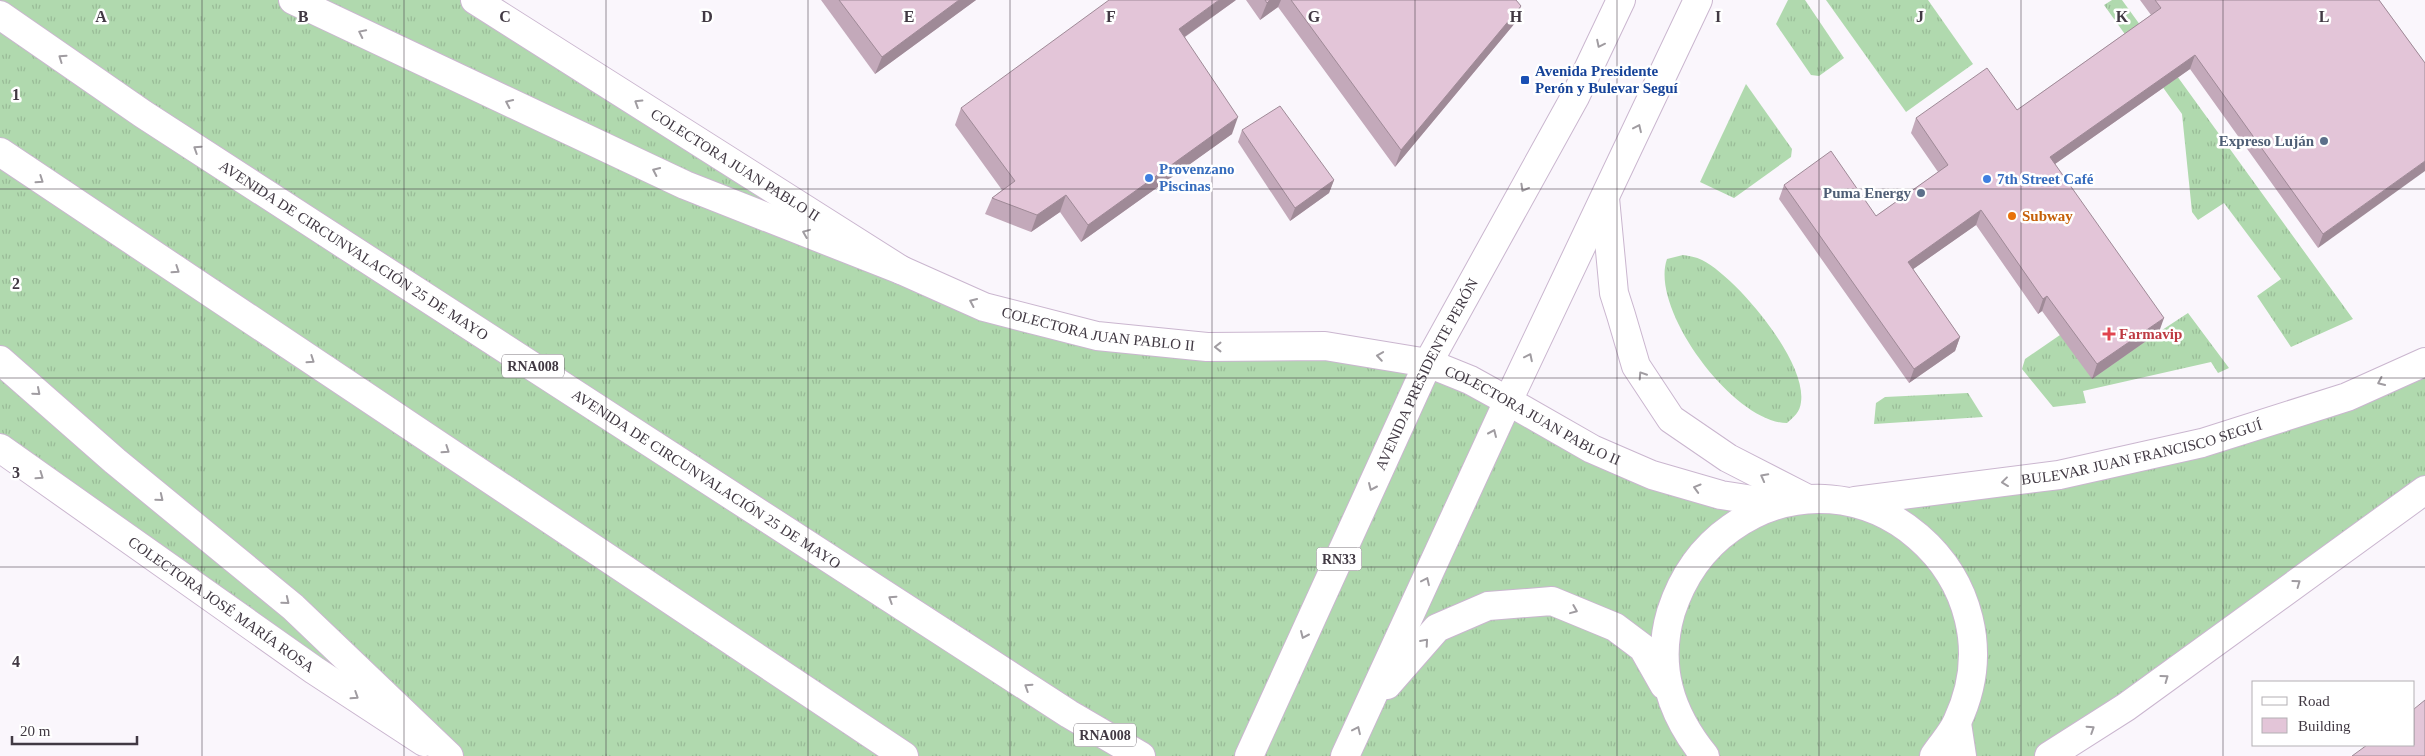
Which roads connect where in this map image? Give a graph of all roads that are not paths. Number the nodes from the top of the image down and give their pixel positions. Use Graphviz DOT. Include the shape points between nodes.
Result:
graph roads {
  1 [pos="293,0"];
  2 [pos="474,0"];
  3 [pos="1622,0"];
  4 [pos="1698,0"];
  5 [pos="0,15"];
  6 [pos="0,152"];
  7 [pos="1605,197"];
  8 [pos="900,270"];
  9 [pos="0,360"];
  10 [pos="2425,362"];
  11 [pos="1428,363"];
  12 [pos="1508,401"];
  13 [pos="0,448"];
  14 [pos="2425,490"];
  15 [pos="1808,499"];
  16 [pos="1848,502"];
  17 [pos="1779,504"];
  18 [pos="1671,697"];
  19 [pos="1369,705"];
  20 [pos="1957,723"];
  21 [pos="445,756"];
  22 [pos="449,756"];
  23 [pos="904,756"];
  24 [pos="1141,756"];
  25 [pos="1249,756"];
  26 [pos="1345,756"];
  27 [pos="1705,756"];
  28 [pos="1934,756"];
  29 [pos="1962,756"];
  30 [pos="2049,756"];
  8 -- 1 [label="main road, one-way" via="685,185"];
  8 -- 2 [label="main road, COLECTORA JUAN PABLO II, one-way"];
  3 -- 11 [label="main road, AVENIDA PRESIDENTE PERÓN, one-way" via="1574,97"];
  7 -- 4 [label="main road, one-way"];
  24 -- 5 [label="main road, AVENIDA DE CIRCUNVALACIÓN 25 DE MAYO / RNA008, one-way" via="1069,714 151,119"];
  6 -- 23 [label="main road, one-way"];
  12 -- 7 [label="main road, one-way"];
  15 -- 7 [label="main road, one-way" via="1728,458 1671,420 1636,366 1614,293"];
  11 -- 8 [label="main road, COLECTORA JUAN PABLO II, one-way" via="1324,346 1207,347 1097,336 984,307"];
  9 -- 22 [label="main road, one-way" via="115,461 293,607"];
  10 -- 16 [label="main road, BULEVAR JUAN FRANCISCO SEGUÍ, one-way" via="2347,398 2202,443 2059,475"];
  11 -- 12 [label="main road, COLECTORA JUAN PABLO II" via="1470,380"];
  11 -- 25 [label="main road, AVENIDA PRESIDENTE PERÓN / RN33, one-way"];
  17 -- 12 [label="main road, COLECTORA JUAN PABLO II, one-way" via="1721,495 1652,475 1592,449"];
  19 -- 12 [label="main road, one-way"];
  13 -- 21 [label="main road, COLECTORA JOSÉ MARÍA ROSA, one-way" via="314,670"];
  30 -- 14 [label="main road, one-way" via="2126,707"];
  15 -- 16 [label="main road"];
  15 -- 17 [label="main road"];
  16 -- 20 [label="main road" via="1882,512 1912,529 1936,552 1956,582 1969,616 1974,652 1969,689"];
  17 -- 18 [label="main road" via="1746,517 1717,538 1694,564 1677,594 1667,627 1664,662"];
  19 -- 18 [label="main road, one-way" via="1437,628 1488,606 1552,601 1615,626 1643,648"];
  18 -- 27 [label="main road" via="1686,734"];
  26 -- 19 [label="main road, one-way"];
  20 -- 28 [label="main road"];
  20 -- 29 [label="main road"];
}
